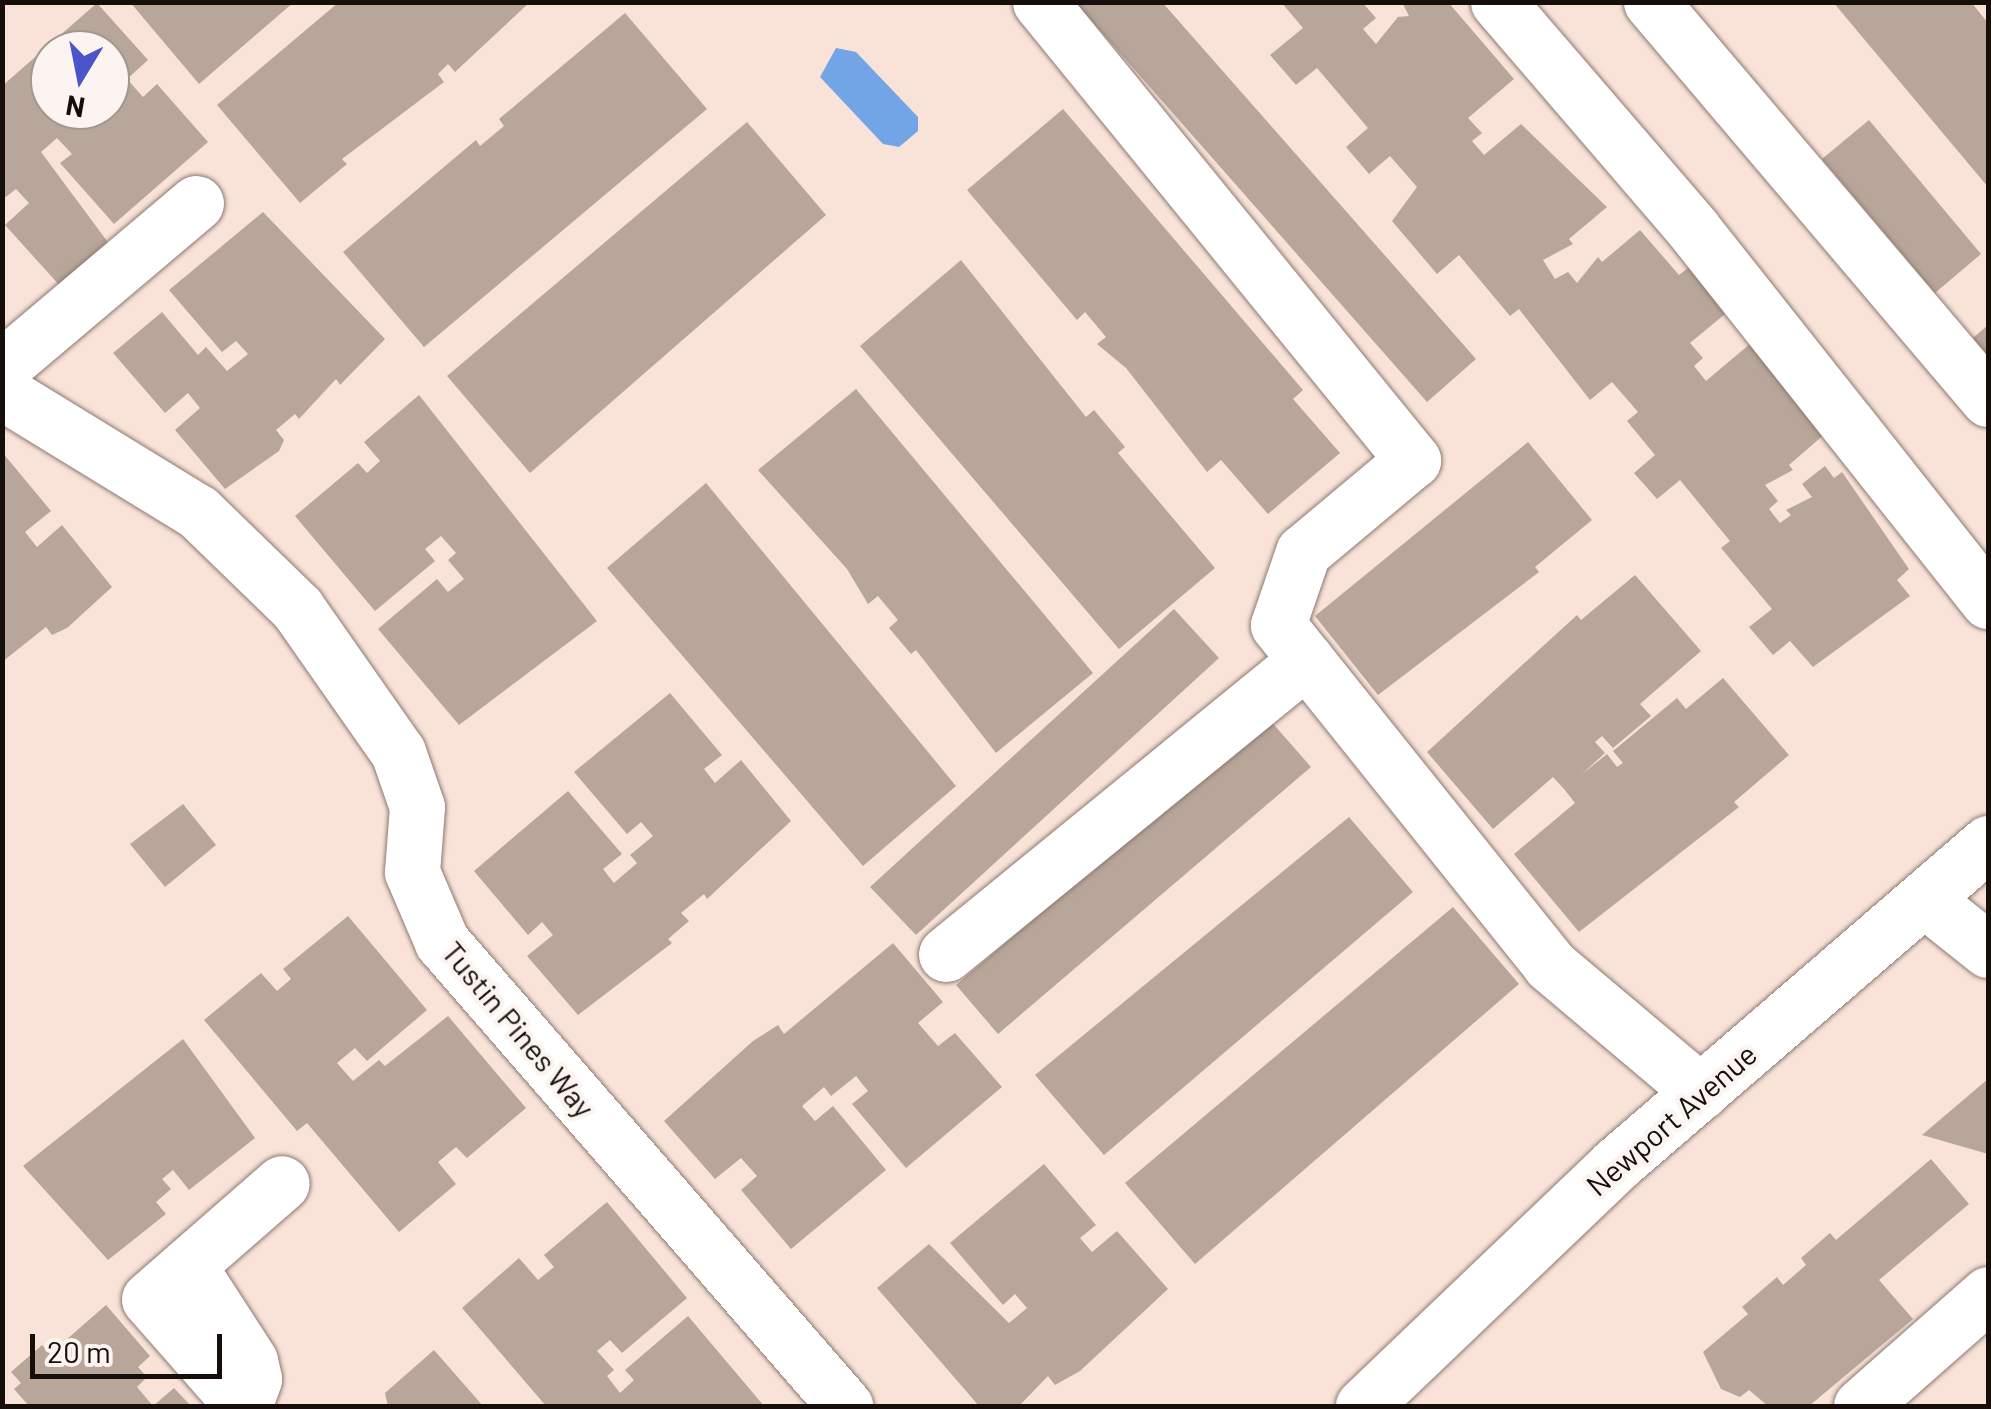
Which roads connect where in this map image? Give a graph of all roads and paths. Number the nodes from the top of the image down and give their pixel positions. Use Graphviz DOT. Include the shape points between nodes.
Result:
graph roads {
  1 [pos="1040,2"];
  2 [pos="1498,2"];
  3 [pos="1651,2"];
  4 [pos="196,203"];
  5 [pos="2,367"];
  6 [pos="2,392"];
  7 [pos="1988,398"];
  8 [pos="1988,601"];
  9 [pos="1306,660"];
  10 [pos="1988,843"];
  11 [pos="1924,899"];
  12 [pos="1988,950"];
  13 [pos="946,954"];
  14 [pos="1701,1092"];
  15 [pos="282,1183"];
  16 [pos="1988,1294"];
  17 [pos="1375,1404"];
  18 [pos="243,1406"];
  19 [pos="844,1406"];
  20 [pos="1861,1406"];
  1 -- 9 [label="street" via="1412,460 1304,552 1278,625"];
  2 -- 8 [label="street" via="1694,228"];
  3 -- 7 [label="street"];
  4 -- 5 [label="street"];
  6 -- 19 [label="street, Tustin Pines Way" via="198,512 298,608 398,752 417,807 412,872 442,942"];
  9 -- 13 [label="street"];
  9 -- 14 [label="street" via="1550,965"];
  10 -- 11 [label="street, Newport Avenue"];
  11 -- 12 [label="street"];
  11 -- 14 [label="street, Newport Avenue"];
  14 -- 17 [label="street, Newport Avenue"];
  15 -- 18 [label="street" via="188,1265 250,1361 254,1379"];
  16 -- 20 [label="street"];
}
